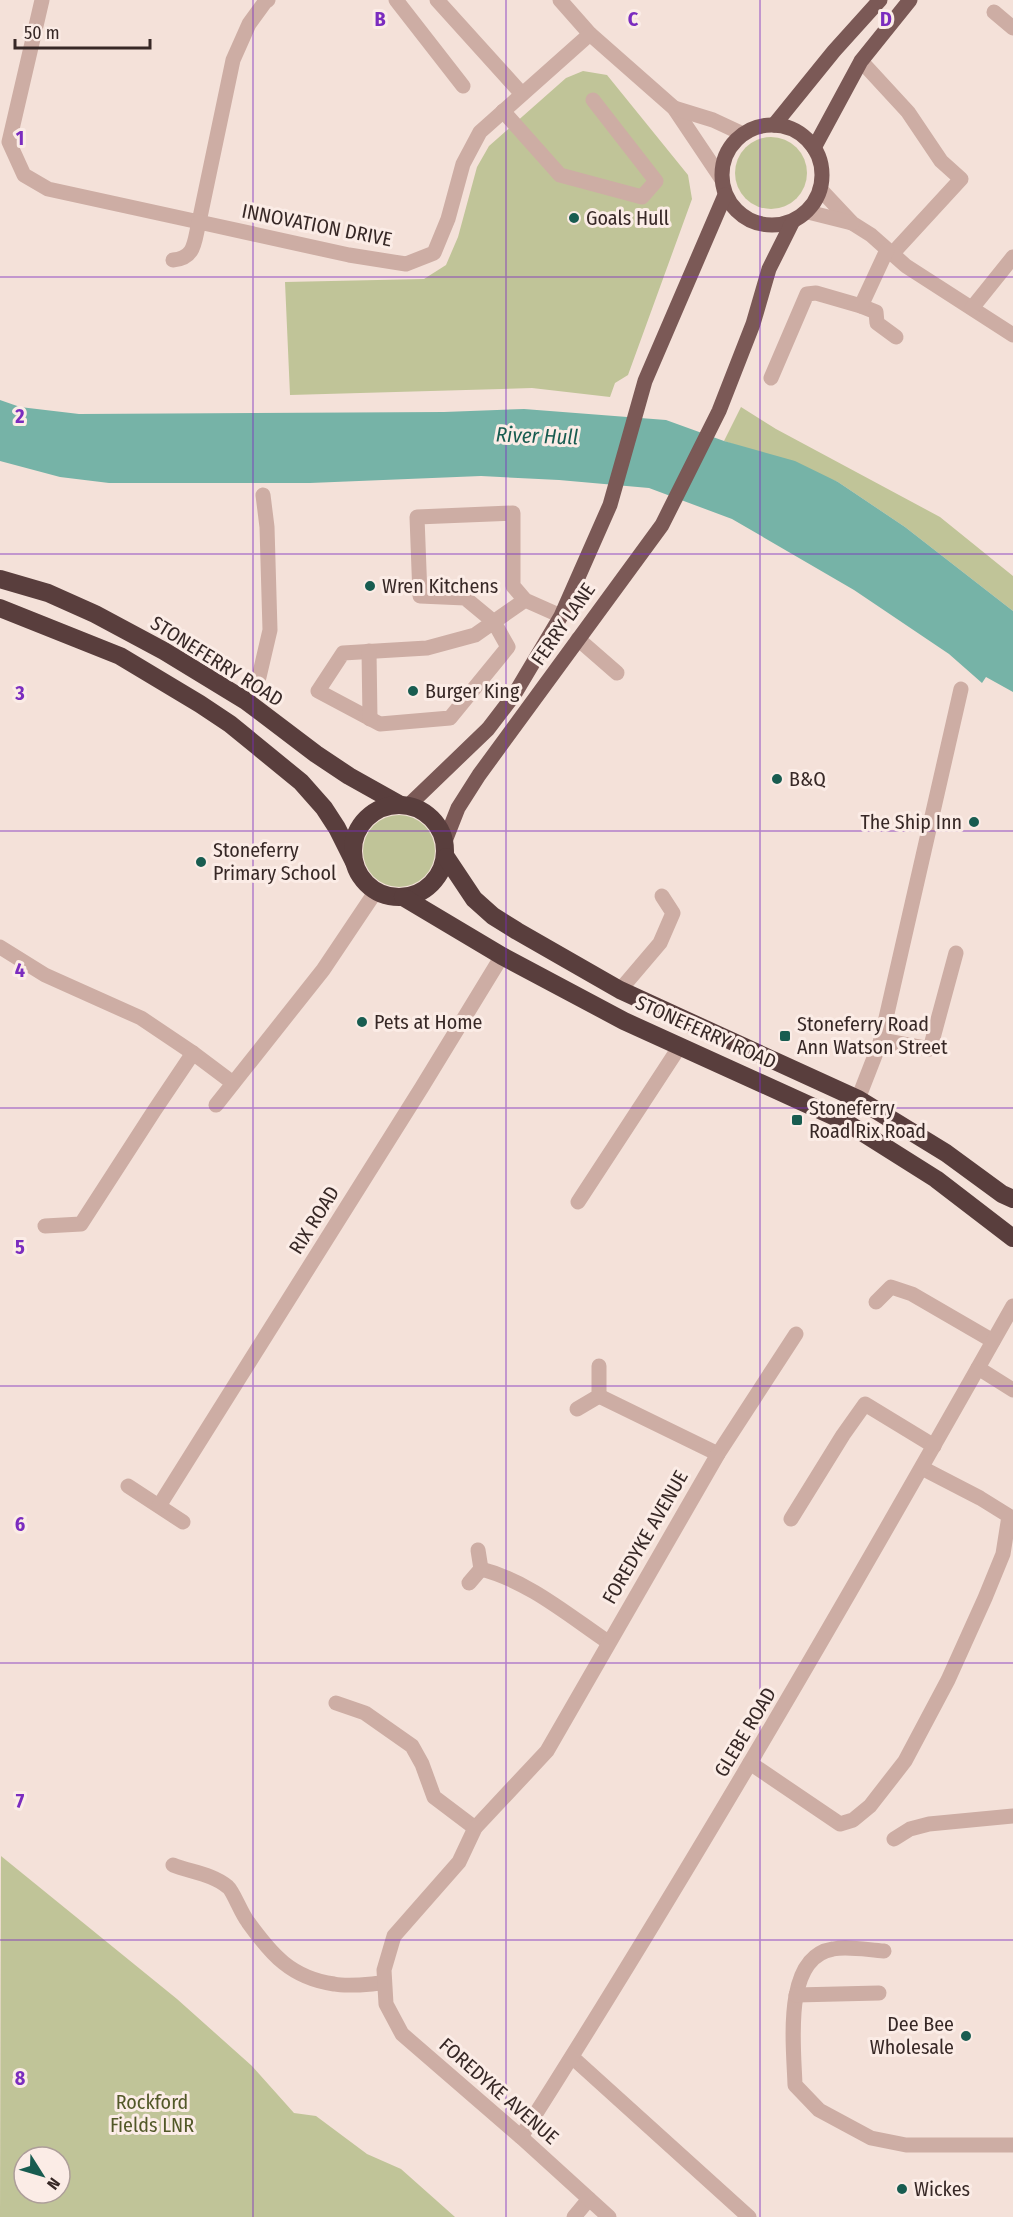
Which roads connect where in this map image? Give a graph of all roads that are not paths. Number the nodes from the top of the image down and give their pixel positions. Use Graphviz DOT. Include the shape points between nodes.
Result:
graph roads {
  1 [pos="42,0"];
  2 [pos="268,0"];
  3 [pos="396,0"];
  4 [pos="437,0"];
  5 [pos="560,0"];
  6 [pos="880,0"];
  7 [pos="910,0"];
  8 [pos="994,12"];
  9 [pos="1013,28"];
  10 [pos="590,34"];
  11 [pos="861,61"];
  12 [pos="463,86"];
  13 [pos="522,94"];
  14 [pos="593,100"];
  15 [pos="674,108"];
  16 [pos="503,111"];
  17 [pos="774,125"];
  18 [pos="5,132"];
  19 [pos="743,134"];
  20 [pos="814,148"];
  21 [pos="721,178"];
  22 [pos="820,189"];
  23 [pos="725,195"];
  24 [pos="808,212"];
  25 [pos="793,221"];
  26 [pos="199,222"];
  27 [pos="852,223"];
  28 [pos="890,252"];
  29 [pos="1013,257"];
  30 [pos="172,260"];
  31 [pos="861,306"];
  32 [pos="972,308"];
  33 [pos="1013,335"];
  34 [pos="896,337"];
  35 [pos="771,378"];
  36 [pos="263,495"];
  37 [pos="0,579"];
  38 [pos="525,600"];
  39 [pos="0,608"];
  40 [pos="561,616"];
  41 [pos="494,622"];
  42 [pos="578,639"];
  43 [pos="369,651"];
  44 [pos="617,673"];
  45 [pos="961,689"];
  46 [pos="246,701"];
  47 [pos="375,722"];
  48 [pos="404,804"];
  49 [pos="445,849"];
  50 [pos="354,862"];
  51 [pos="376,891"];
  52 [pos="662,896"];
  53 [pos="403,897"];
  54 [pos="0,947"];
  55 [pos="956,953"];
  56 [pos="502,956"];
  57 [pos="620,990"];
  58 [pos="881,1040"];
  59 [pos="680,1046"];
  60 [pos="193,1053"];
  61 [pos="233,1083"];
  62 [pos="858,1099"];
  63 [pos="216,1105"];
  64 [pos="1013,1199"];
  65 [pos="578,1202"];
  66 [pos="45,1226"];
  67 [pos="1013,1238"];
  68 [pos="876,1302"];
  69 [pos="1013,1306"];
  70 [pos="1013,1323"];
  71 [pos="796,1334"];
  72 [pos="993,1341"];
  73 [pos="599,1366"];
  74 [pos="978,1368"];
  75 [pos="1013,1390"];
  76 [pos="599,1396"];
  77 [pos="577,1409"];
  78 [pos="934,1446"];
  79 [pos="718,1454"];
  80 [pos="922,1468"];
  81 [pos="128,1486"];
  82 [pos="159,1506"];
  83 [pos="791,1519"];
  84 [pos="183,1522"];
  85 [pos="478,1550"];
  86 [pos="481,1569"];
  87 [pos="469,1583"];
  88 [pos="608,1642"];
  89 [pos="336,1703"];
  90 [pos="750,1763"];
  91 [pos="1013,1815"];
  92 [pos="475,1828"];
  93 [pos="894,1839"];
  94 [pos="173,1865"];
  95 [pos="884,1951"];
  96 [pos="384,1983"];
  97 [pos="879,1993"];
  98 [pos="796,1995"];
  99 [pos="572,2057"];
  100 [pos="521,2137"];
  101 [pos="1013,2145"];
  102 [pos="590,2199"];
  103 [pos="574,2217"];
  104 [pos="609,2217"];
  105 [pos="749,2217"];
  1 -- 18 [label="street, INNOVATION DRIVE"];
  2 -- 26 [label="street" via="249,24 233,60"];
  3 -- 12 [label="street"];
  4 -- 13 [label="street"];
  5 -- 10 [label="street"];
  6 -- 17 [label="main road"];
  7 -- 11 [label="main road"];
  8 -- 9 [label="street"];
  10 -- 13 [label="street, INNOVATION DRIVE"];
  10 -- 15 [label="street"];
  11 -- 20 [label="main road"];
  11 -- 28 [label="street" via="908,112 941,161 961,179"];
  13 -- 16 [label="street, INNOVATION DRIVE"];
  14 -- 16 [label="street" via="656,181 642,197 560,175"];
  15 -- 19 [label="street"];
  15 -- 21 [label="street"];
  16 -- 26 [label="street, INNOVATION DRIVE" via="480,132 463,164 435,253 406,264"];
  17 -- 19 [label="main road"];
  17 -- 20 [label="main road" via="798,132"];
  18 -- 26 [label="street, INNOVATION DRIVE" via="24,175 48,189"];
  19 -- 21 [label="main road" via="728,150"];
  20 -- 22 [label="main road" via="822,169"];
  21 -- 23 [label="main road"];
  22 -- 24 [label="main road"];
  22 -- 27 [label="street"];
  23 -- 25 [label="main road" via="749,221 772,226"];
  23 -- 40 [label="main road, FERRY LANE" via="645,381 609,505"];
  24 -- 25 [label="main road"];
  24 -- 27 [label="street"];
  25 -- 42 [label="main road, FERRY LANE" via="770,269 719,411 662,525"];
  26 -- 30 [label="street" via="191,253"];
  27 -- 28 [label="street"];
  28 -- 31 [label="street"];
  28 -- 32 [label="street"];
  29 -- 32 [label="street"];
  31 -- 34 [label="street" via="876,312 877,323"];
  31 -- 35 [label="street" via="807,294"];
  32 -- 33 [label="street"];
  36 -- 46 [label="street" via="270,630 259,678"];
  37 -- 46 [label="highway, STONEFERRY ROAD" via="48,593 95,614"];
  38 -- 40 [label="street"];
  38 -- 41 [label="street"];
  38 -- 41 [label="street" via="513,586 513,513 417,517 420,596 465,598"];
  39 -- 50 [label="highway" via="120,657 230,724 302,782 337,828"];
  40 -- 48 [label="main road, FERRY LANE" via="514,696 488,729"];
  41 -- 43 [label="street" via="475,635 427,648"];
  41 -- 47 [label="street" via="508,647 450,718"];
  42 -- 44 [label="street"];
  42 -- 49 [label="main road, FERRY LANE" via="458,808"];
  43 -- 47 [label="street"];
  43 -- 47 [label="street" via="343,653 318,691"];
  45 -- 58 [label="street"];
  46 -- 48 [label="highway, STONEFERRY ROAD" via="316,754 372,790"];
  48 -- 49 [label="highway" via="432,818 441,828"];
  48 -- 50 [label="highway" via="379,809 363,822 356,834"];
  49 -- 53 [label="highway" via="441,872 431,885"];
  49 -- 57 [label="highway, STONEFERRY ROAD" via="474,899 493,916"];
  50 -- 51 [label="highway" via="359,874"];
  51 -- 53 [label="highway"];
  51 -- 61 [label="street" via="323,970"];
  52 -- 57 [label="street" via="673,913 660,943"];
  53 -- 56 [label="highway, STONEFERRY ROAD"];
  54 -- 60 [label="street" via="45,975 141,1018"];
  55 -- 58 [label="street" via="930,1049"];
  56 -- 59 [label="highway, STONEFERRY ROAD"];
  56 -- 82 [label="street, RIX ROAD"];
  57 -- 62 [label="highway, STONEFERRY ROAD"];
  58 -- 62 [label="street"];
  59 -- 65 [label="street"];
  59 -- 67 [label="highway, STONEFERRY ROAD" via="844,1121 936,1179"];
  60 -- 61 [label="street"];
  60 -- 66 [label="street" via="81,1224"];
  61 -- 63 [label="street"];
  62 -- 64 [label="highway, STONEFERRY ROAD"];
  68 -- 72 [label="street" via="891,1287 912,1294"];
  69 -- 72 [label="street, GLEBE ROAD"];
  70 -- 72 [label="street, GLEBE ROAD"];
  71 -- 79 [label="street, FOREDYKE AVENUE"];
  72 -- 74 [label="street, GLEBE ROAD"];
  73 -- 76 [label="street"];
  74 -- 75 [label="street"];
  74 -- 78 [label="street, GLEBE ROAD"];
  76 -- 77 [label="street"];
  76 -- 79 [label="street"];
  78 -- 80 [label="street, GLEBE ROAD"];
  78 -- 83 [label="street" via="865,1404"];
  79 -- 88 [label="street, FOREDYKE AVENUE"];
  80 -- 90 [label="street, GLEBE ROAD"];
  80 -- 90 [label="street" via="1009,1516 1003,1554 985,1598 905,1761 870,1806 853,1820 840,1824"];
  81 -- 82 [label="street"];
  82 -- 84 [label="street"];
  85 -- 86 [label="street"];
  86 -- 87 [label="street"];
  86 -- 88 [label="street" via="501,1574 534,1592"];
  88 -- 92 [label="street, FOREDYKE AVENUE" via="547,1751"];
  89 -- 92 [label="street" via="364,1713 412,1746 434,1797"];
  90 -- 99 [label="street, GLEBE ROAD"];
  91 -- 93 [label="street" via="929,1824"];
  92 -- 96 [label="street, FOREDYKE AVENUE" via="459,1862 394,1936"];
  94 -- 96 [label="street" via="209,1875 230,1888 240,1912 270,1953 298,1974 334,1984"];
  95 -- 98 [label="street" via="833,1949 818,1954 802,1972"];
  96 -- 100 [label="street, FOREDYKE AVENUE" via="386,2004 402,2034"];
  97 -- 98 [label="street"];
  98 -- 101 [label="street" via="795,2085 819,2110 871,2138 906,2145"];
  99 -- 100 [label="street, GLEBE ROAD"];
  99 -- 105 [label="street"];
  100 -- 102 [label="street, FOREDYKE AVENUE"];
  102 -- 103 [label="street"];
  102 -- 104 [label="street, FOREDYKE AVENUE"];
}
